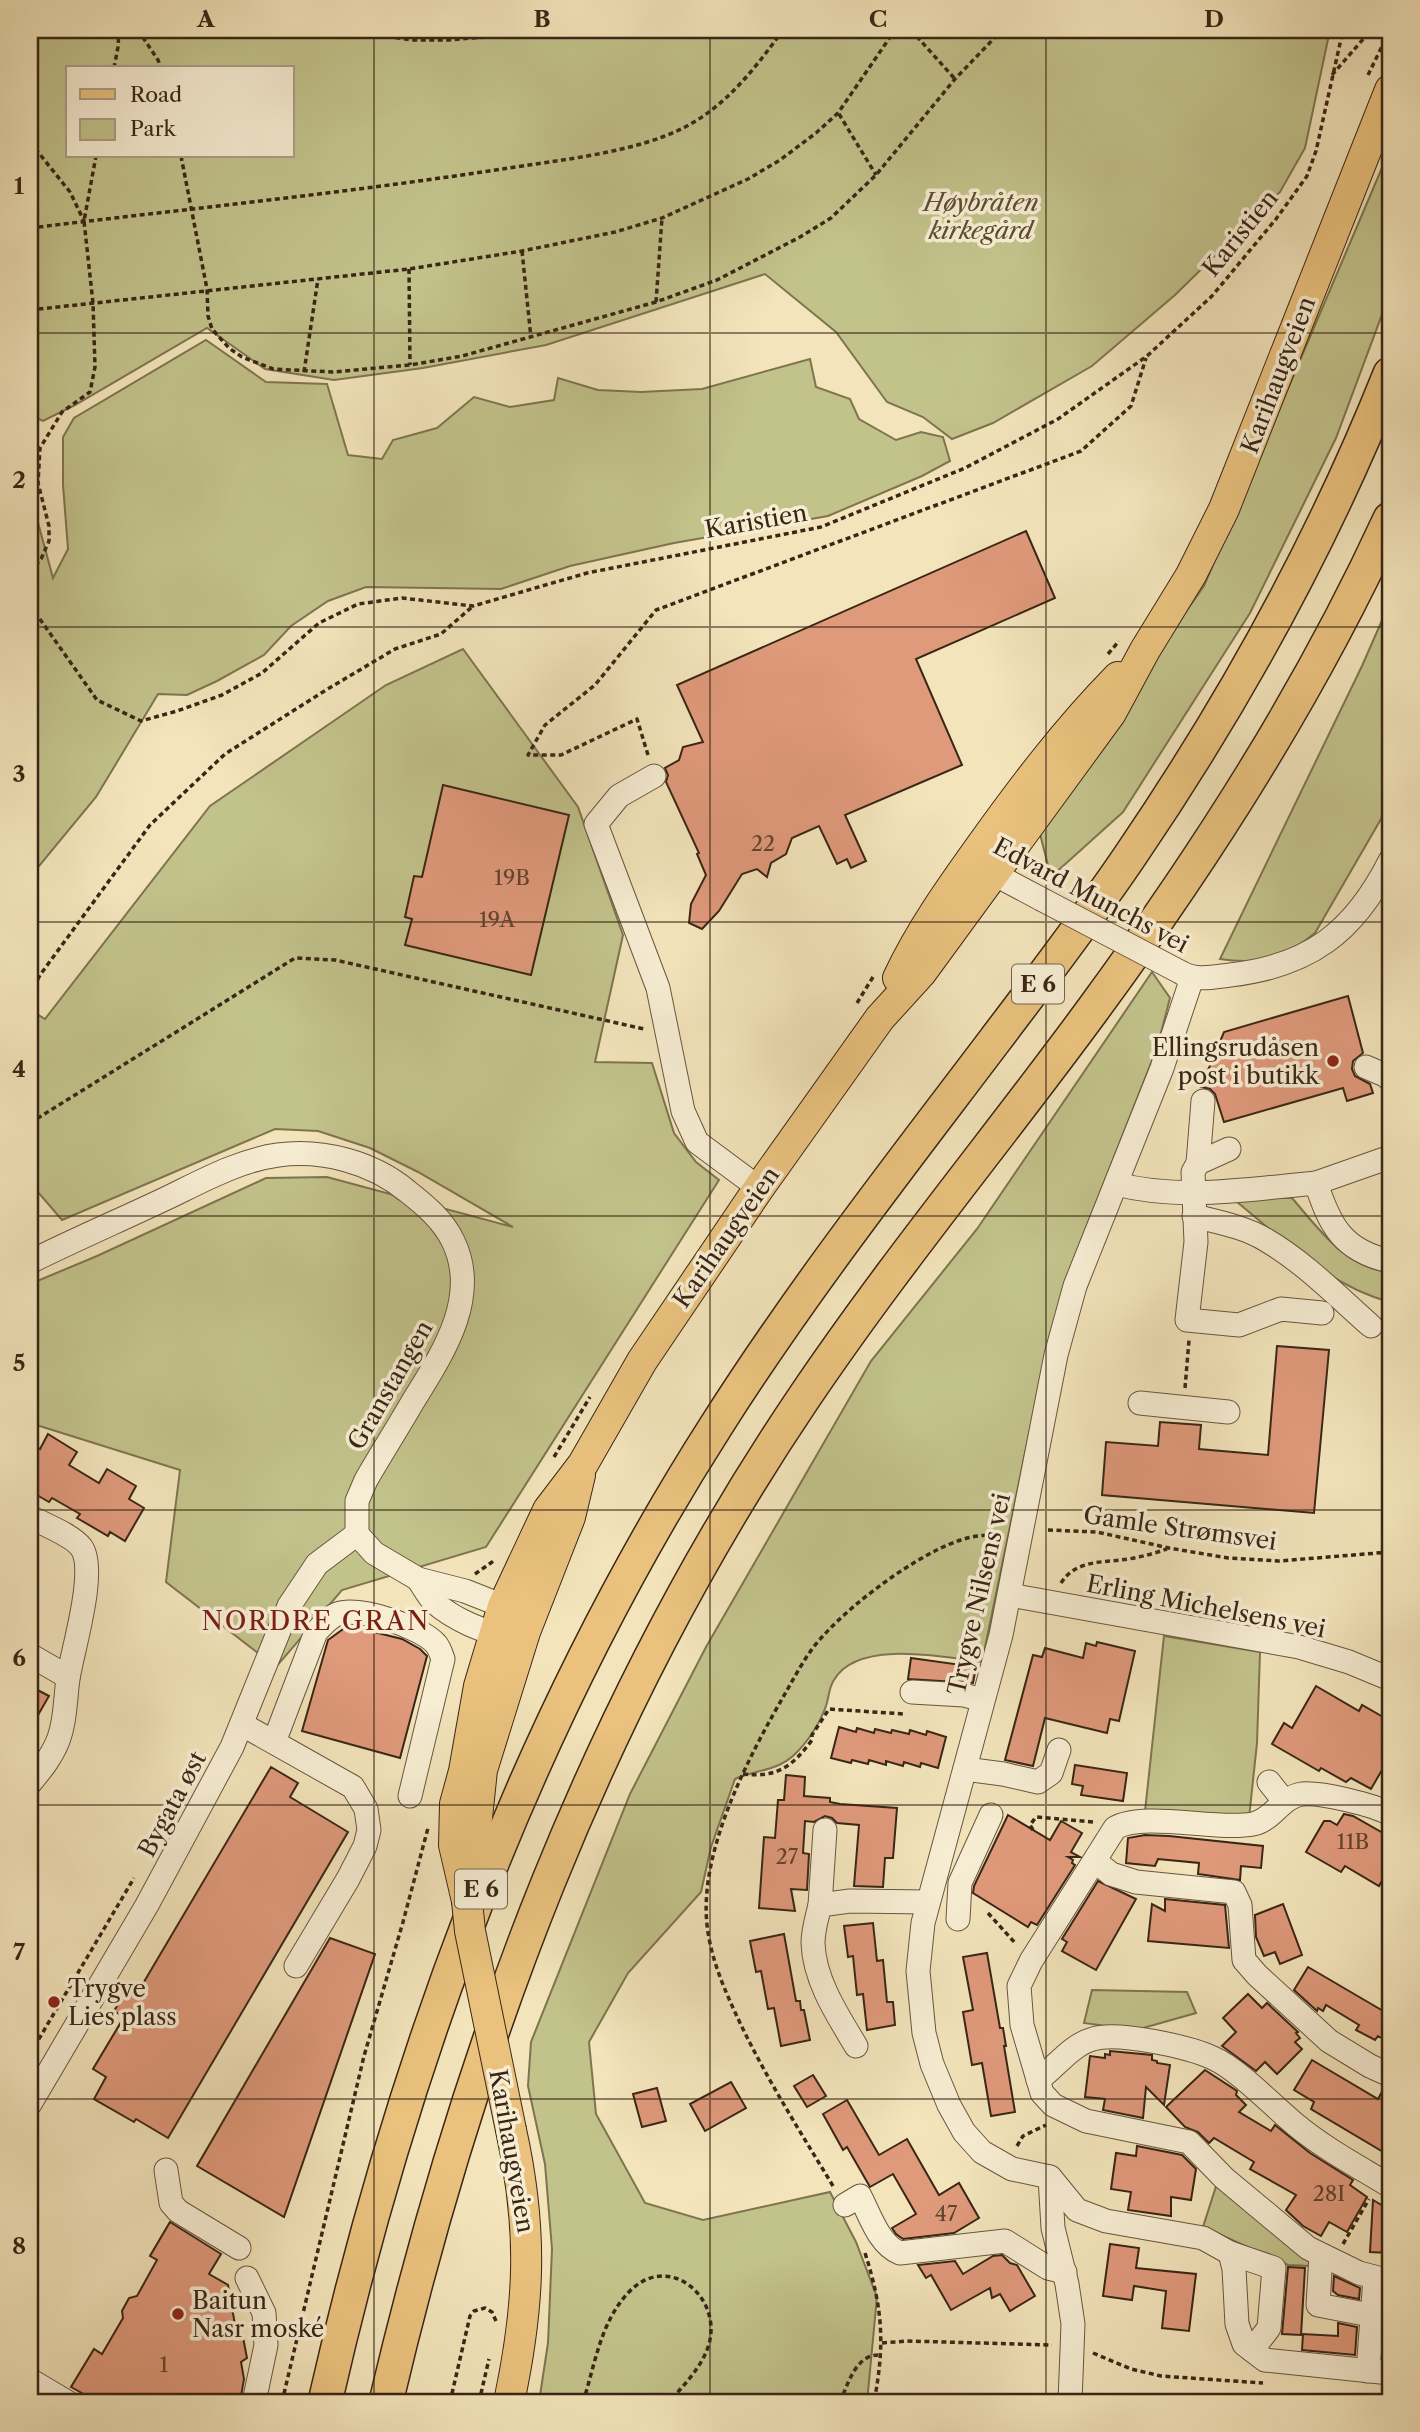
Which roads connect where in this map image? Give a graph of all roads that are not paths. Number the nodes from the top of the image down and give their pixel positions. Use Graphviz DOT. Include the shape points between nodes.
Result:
graph roads {
  1 [pos="1377,88"];
  2 [pos="1390,373"];
  3 [pos="1390,519"];
  4 [pos="654,776"];
  5 [pos="1390,861"];
  6 [pos="982,867"];
  7 [pos="1187,975"];
  8 [pos="1366,1067"];
  9 [pos="1390,1080"];
  10 [pos="1203,1101"];
  11 [pos="1229,1149"];
  12 [pos="1390,1157"];
  13 [pos="1198,1163"];
  14 [pos="1316,1183"];
  15 [pos="1116,1184"];
  16 [pos="759,1188"];
  17 [pos="1194,1205"];
  18 [pos="1390,1261"];
  19 [pos="30,1262"];
  20 [pos="1322,1312"];
  21 [pos="1371,1326"];
  22 [pos="1140,1403"];
  23 [pos="1228,1412"];
  24 [pos="583,1464"];
  25 [pos="30,1517"];
  26 [pos="357,1534"];
  27 [pos="418,1579"];
  28 [pos="1010,1595"];
  29 [pos="503,1605"];
  30 [pos="525,1632"];
  31 [pos="493,1634"];
  32 [pos="30,1655"];
  33 [pos="68,1677"];
  34 [pos="1390,1679"];
  35 [pos="912,1692"];
  36 [pos="982,1700"];
  37 [pos="243,1725"];
  38 [pos="274,1742"];
  39 [pos="1059,1750"];
  40 [pos="965,1769"];
  41 [pos="30,1783"];
  42 [pos="1269,1783"];
  43 [pos="410,1796"];
  44 [pos="1284,1801"];
  45 [pos="1390,1814"];
  46 [pos="991,1815"];
  47 [pos="825,1830"];
  48 [pos="1095,1861"];
  49 [pos="467,1901"];
  50 [pos="927,1902"];
  51 [pos="820,1905"];
  52 [pos="958,1919"];
  53 [pos="296,1966"];
  54 [pos="856,2046"];
  55 [pos="1390,2075"];
  56 [pos="1038,2080"];
  57 [pos="30,2104"];
  58 [pos="166,2170"];
  59 [pos="1050,2177"];
  60 [pos="1386,2180"];
  61 [pos="852,2200"];
  62 [pos="239,2248"];
  63 [pos="1230,2253"];
  64 [pos="1327,2258"];
  65 [pos="1065,2272"];
  66 [pos="247,2278"];
  67 [pos="1382,2279"];
  68 [pos="1370,2315"];
  69 [pos="1252,2350"];
  70 [pos="1379,2372"];
  71 [pos="30,2380"];
  72 [pos="67,2402"];
  73 [pos="254,2402"];
  74 [pos="325,2402"];
  75 [pos="386,2402"];
  76 [pos="509,2402"];
  77 [pos="1070,2402"];
  1 -- 6 [label="main road, Karihaugveien" via="1224,509 1191,575 1053,748"];
  2 -- 74 [label="highway, E 6" via="1309,554 1247,670 1170,796 1044,976 796,1307 672,1496 598,1629 510,1819 432,2023 368,2232"];
  3 -- 75 [label="highway, E 6" via="1303,691 1219,829 1093,1010 841,1344 761,1463 688,1588 589,1781 512,1974 443,2187"];
  4 -- 16 [label="street" via="619,796 596,824 658,988 684,1111 697,1142"];
  5 -- 7 [label="street, Edvard Munchs vei" via="1347,926 1306,955 1259,971"];
  6 -- 7 [label="street, Edvard Munchs vei, bridge"];
  6 -- 16 [label="main road, Karihaugveien" via="921,973 867,1014"];
  7 -- 15 [label="street, Trygve Nilsens vei" via="1162,1068"];
  8 -- 9 [label="street"];
  10 -- 13 [label="street"];
  11 -- 13 [label="street"];
  12 -- 14 [label="street"];
  13 -- 17 [label="street" via="1193,1172"];
  14 -- 17 [label="street"];
  14 -- 18 [label="street" via="1330,1222 1340,1235 1373,1257"];
  15 -- 17 [label="street"];
  15 -- 28 [label="street, Trygve Nilsens vei" via="1074,1286 1056,1355"];
  16 -- 24 [label="main road, Karihaugveien" via="642,1361"];
  17 -- 20 [label="street" via="1196,1242 1187,1320 1239,1325 1281,1309"];
  17 -- 21 [label="street" via="1265,1238"];
  19 -- 26 [label="street, Granstangen" via="194,1185 276,1155 331,1156 357,1164 400,1185 422,1202 454,1241 460,1260 461,1301 453,1333 366,1480 357,1501"];
  22 -- 23 [label="street"];
  24 -- 29 [label="main road, Karihaugveien" via="548,1510"];
  24 -- 30 [label="main road, Karihaugveien" via="570,1517"];
  25 -- 33 [label="street" via="74,1540 86,1557 82,1618"];
  26 -- 27 [label="street" via="374,1553"];
  26 -- 37 [label="street, Bygata øst" via="317,1564 289,1606"];
  27 -- 29 [label="street"];
  27 -- 31 [label="street" via="433,1601"];
  28 -- 34 [label="street, Erling Michelsens vei" via="1289,1645"];
  28 -- 36 [label="street, Trygve Nilsens vei"];
  29 -- 30 [label="street"];
  29 -- 31 [label="main road, Karihaugveien"];
  30 -- 31 [label="street"];
  30 -- 49 [label="main road, Karihaugveien" via="482,1770"];
  31 -- 49 [label="main road, Karihaugveien" via="464,1771 443,1811"];
  32 -- 33 [label="street"];
  33 -- 41 [label="street" via="60,1738"];
  35 -- 36 [label="street"];
  36 -- 40 [label="street, Trygve Nilsens vei"];
  37 -- 38 [label="street"];
  37 -- 57 [label="street, Bygata øst" via="147,1905"];
  38 -- 43 [label="street" via="316,1632 328,1620 339,1613 359,1613 426,1635 438,1646 443,1660"];
  38 -- 53 [label="street" via="353,1787 366,1809 369,1830 348,1880"];
  39 -- 40 [label="street" via="1051,1773 1038,1782"];
  40 -- 50 [label="street, Trygve Nilsens vei"];
  42 -- 44 [label="street"];
  44 -- 45 [label="street" via="1301,1794 1333,1797"];
  44 -- 48 [label="street" via="1254,1824 1124,1823 1115,1828"];
  46 -- 52 [label="street" via="960,1883"];
  47 -- 51 [label="street"];
  48 -- 55 [label="street" via="1111,1874 1136,1882 1234,1892 1240,1905 1244,1960 1329,2041"];
  48 -- 56 [label="street" via="1019,1986 1022,2025"];
  49 -- 76 [label="main road, Karihaugveien, bridge" via="523,2195 528,2256 522,2331"];
  50 -- 51 [label="street" via="850,1900"];
  50 -- 59 [label="street, Trygve Nilsens vei" via="918,1971 924,2033 949,2105 982,2152 1012,2169"];
  51 -- 54 [label="street" via="813,1945 818,1970"];
  56 -- 60 [label="street" via="1094,2038 1161,2043 1214,2058 1299,2128"];
  56 -- 64 [label="street" via="1053,2105 1086,2121 1189,2142 1258,2207"];
  58 -- 62 [label="street" via="171,2203 178,2211"];
  59 -- 63 [label="street" via="1077,2210 1106,2221 1203,2238"];
  59 -- 65 [label="street" via="1053,2228"];
  61 -- 65 [label="street" via="874,2244 900,2253 1005,2241 1048,2268"];
  63 -- 69 [label="street" via="1237,2324 1244,2344"];
  63 -- 69 [label="street" via="1274,2267 1269,2328"];
  64 -- 67 [label="street"];
  64 -- 68 [label="street" via="1318,2305"];
  65 -- 77 [label="street" via="1073,2325"];
  66 -- 73 [label="street" via="264,2313 266,2345"];
  67 -- 68 [label="street"];
  68 -- 70 [label="street"];
  69 -- 70 [label="street" via="1265,2360"];
  71 -- 72 [label="street"];
}
